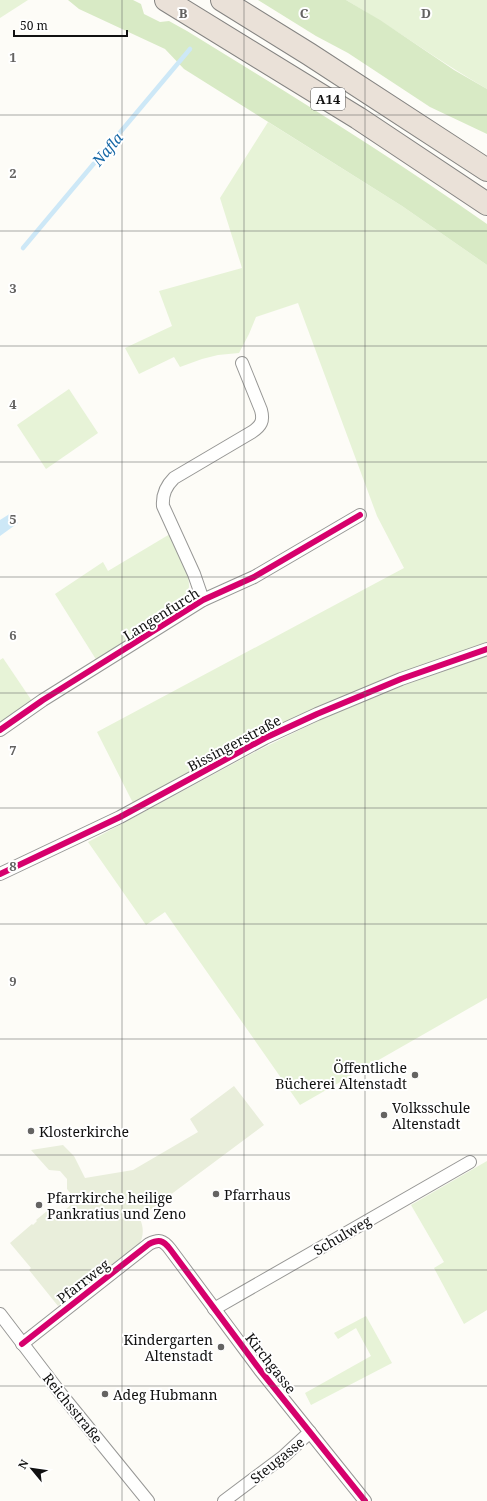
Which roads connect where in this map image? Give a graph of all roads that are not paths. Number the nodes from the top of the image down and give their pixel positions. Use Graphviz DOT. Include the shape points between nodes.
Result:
graph roads {
  1 [pos="166,0"];
  2 [pos="222,0"];
  3 [pos="487,170"];
  4 [pos="487,204"];
  5 [pos="242,363"];
  6 [pos="360,515"];
  7 [pos="203,600"];
  8 [pos="487,649"];
  9 [pos="0,730"];
  10 [pos="0,874"];
  11 [pos="470,1162"];
  12 [pos="160,1240"];
  13 [pos="214,1308"];
  14 [pos="0,1314"];
  15 [pos="22,1344"];
  16 [pos="310,1432"];
  17 [pos="148,1501"];
  18 [pos="224,1501"];
  19 [pos="365,1501"];
  1 -- 4 [label="highway, A14" via="358,118"];
  2 -- 3 [label="highway, A14" via="368,91"];
  5 -- 7 [label="street, Langenfurch" via="263,416 261,424 252,432 174,478 165,488 162,498 163,506"];
  6 -- 7 [label="street, Langenfurch" via="254,577"];
  7 -- 9 [label="street, Langenfurch" via="43,700"];
  8 -- 10 [label="street, Bissingerstraße" via="401,679 265,738 120,818"];
  11 -- 13 [label="street, Schulweg"];
  12 -- 13 [label="street, Kirchgasse" via="170,1249"];
  12 -- 15 [label="street, Pfarrweg" via="149,1244"];
  13 -- 16 [label="street, Kirchgasse"];
  14 -- 15 [label="street, Reichsstraße"];
  15 -- 17 [label="street, Reichsstraße"];
  16 -- 18 [label="street, Steugasse" via="284,1456"];
  16 -- 19 [label="street, Kirchgasse"];
}
